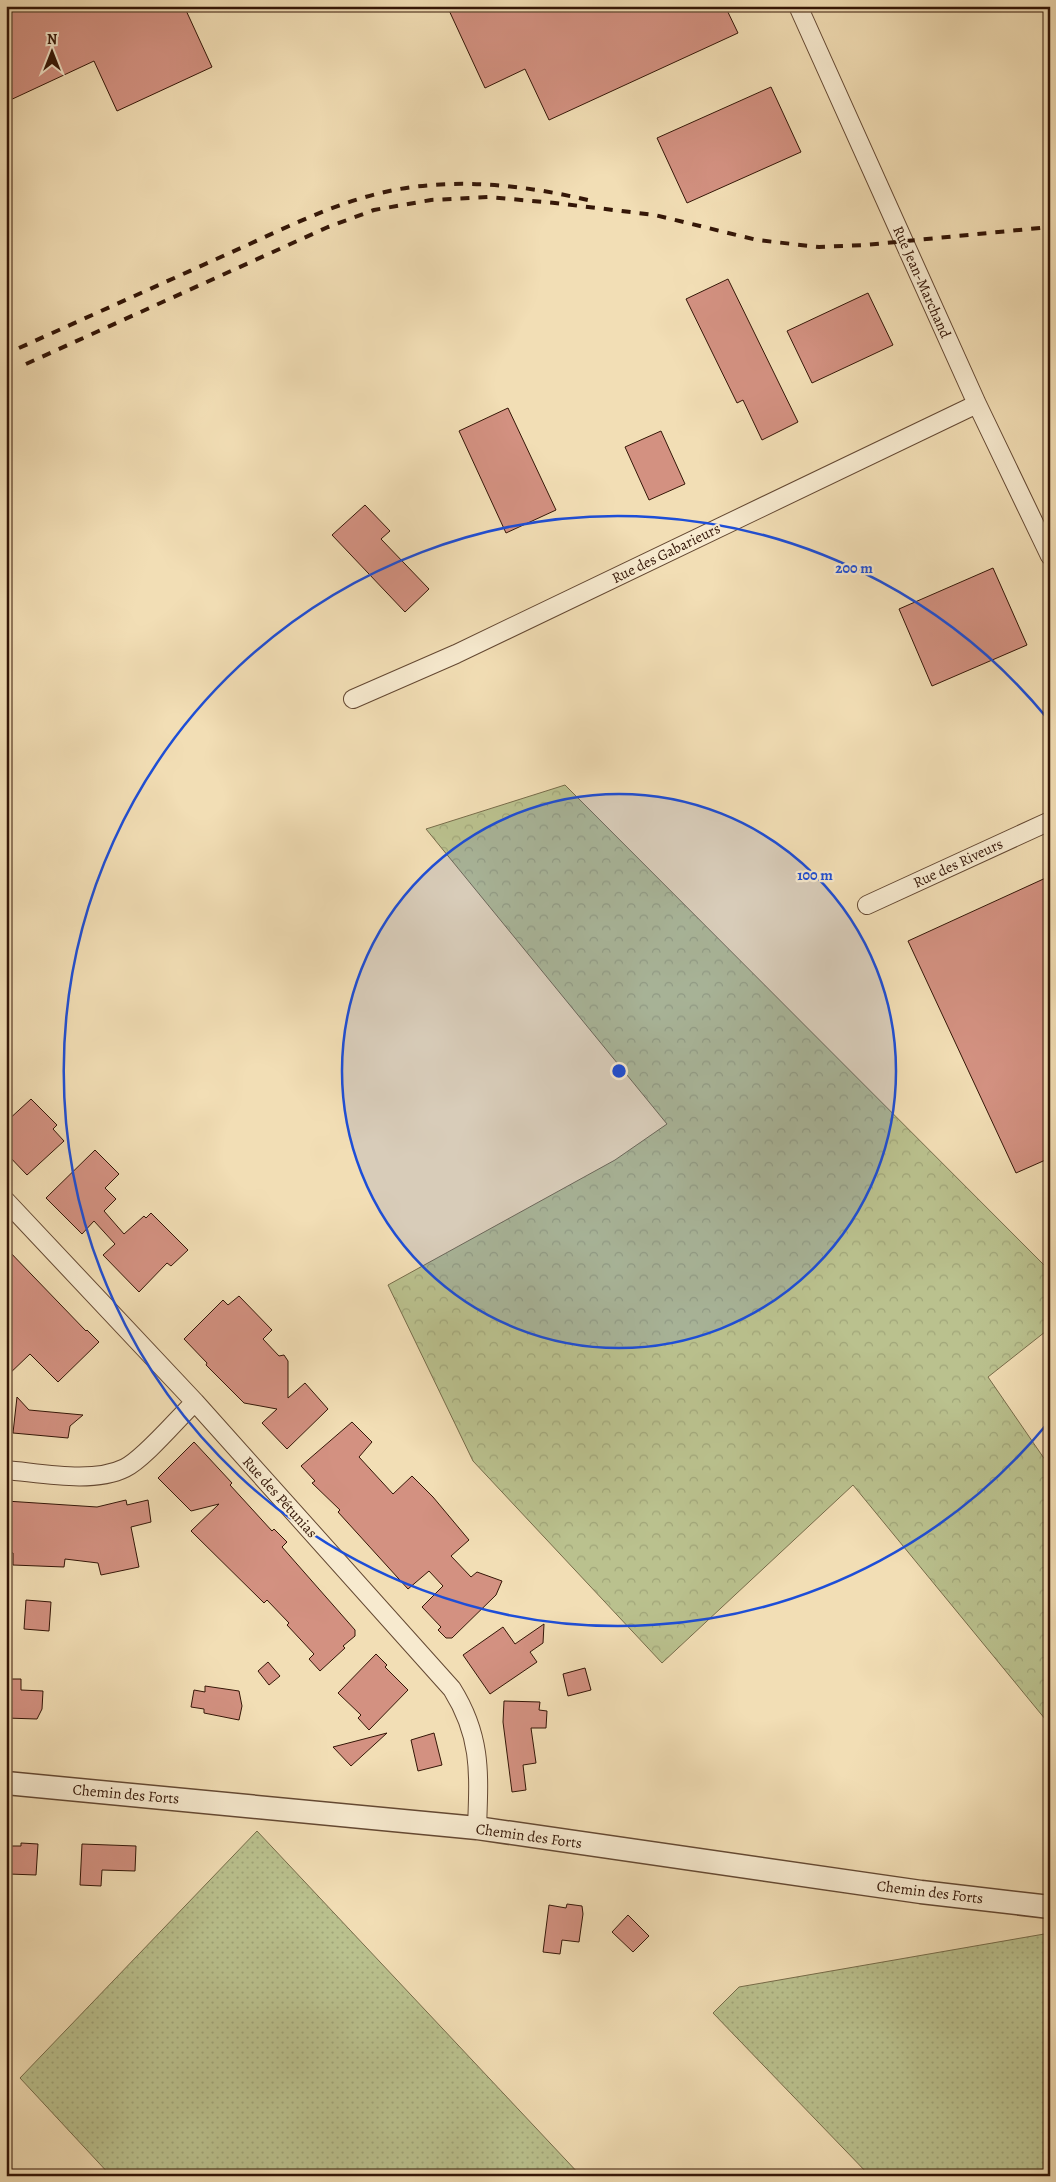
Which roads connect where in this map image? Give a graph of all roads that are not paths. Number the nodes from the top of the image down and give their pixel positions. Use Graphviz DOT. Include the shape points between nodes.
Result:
graph roads {
  1 [pos="798,6"];
  2 [pos="977,404"];
  3 [pos="1050,556"];
  4 [pos="353,699"];
  5 [pos="1050,821"];
  6 [pos="867,905"];
  7 [pos="6,1201"];
  8 [pos="195,1402"];
  9 [pos="6,1470"];
  10 [pos="6,1783"];
  11 [pos="477,1828"];
  12 [pos="1050,1907"];
  1 -- 2 [label="street, Rue Jean-Marchand"];
  2 -- 3 [label="street, Rue Jean-Marchand"];
  2 -- 4 [label="street, Rue des Gabarieurs" via="456,654"];
  5 -- 6 [label="street, Rue des Riveurs"];
  7 -- 8 [label="street, Rue des Pétunias"];
  8 -- 9 [label="street" via="126,1468 91,1476"];
  8 -- 11 [label="street, Rue des Pétunias" via="452,1689 465,1710 474,1736 478,1776"];
  10 -- 11 [label="street, Chemin des Forts"];
  11 -- 12 [label="street, Chemin des Forts" via="921,1892"];
}
